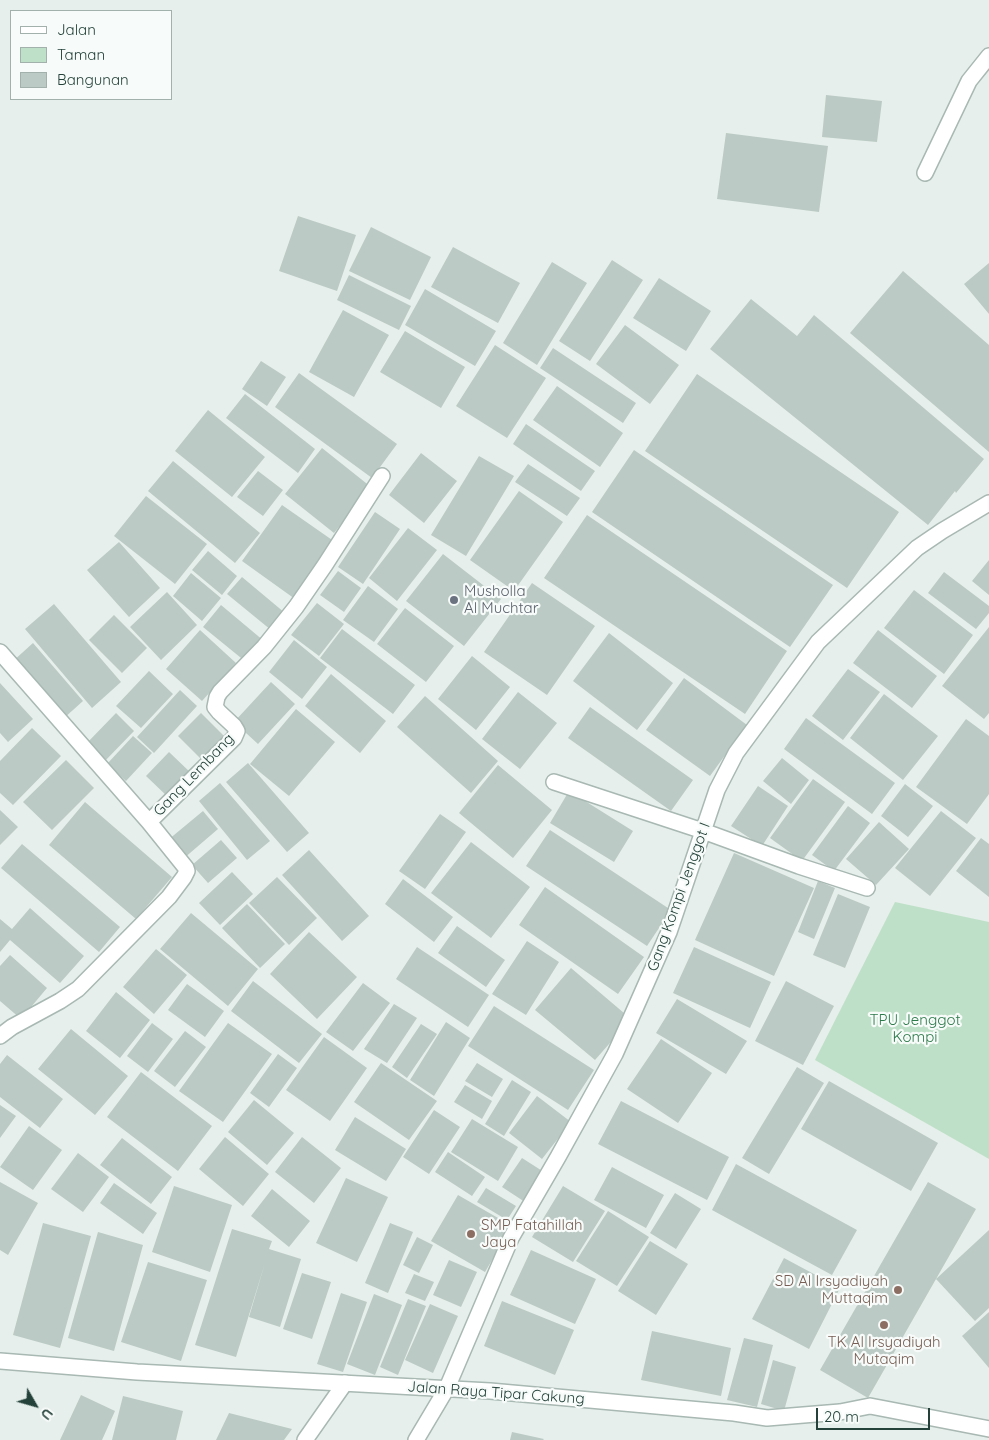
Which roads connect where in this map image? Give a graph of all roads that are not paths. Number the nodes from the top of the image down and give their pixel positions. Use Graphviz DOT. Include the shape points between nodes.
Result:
graph roads {
  1 [pos="989,56"];
  2 [pos="925,174"];
  3 [pos="382,476"];
  4 [pos="989,503"];
  5 [pos="0,652"];
  6 [pos="554,782"];
  7 [pos="149,822"];
  8 [pos="703,831"];
  9 [pos="867,888"];
  10 [pos="0,1036"];
  11 [pos="0,1361"];
  12 [pos="345,1383"];
  13 [pos="447,1388"];
  14 [pos="989,1430"];
  15 [pos="305,1440"];
  16 [pos="416,1440"];
  1 -- 2 [label="street" via="969,82"];
  3 -- 7 [label="street, Gang Lembang" via="296,607 217,697 215,706 237,731 234,738"];
  4 -- 8 [label="street, Gang Kompi Jenggot I" via="917,548 818,642 736,753 717,790"];
  5 -- 7 [label="street"];
  6 -- 8 [label="street"];
  7 -- 10 [label="street, Gang Lembang" via="186,868 184,877 169,897 78,989"];
  8 -- 9 [label="street"];
  8 -- 13 [label="street, Gang Kompi Jenggot I" via="669,932 615,1054 511,1238"];
  11 -- 12 [label="street, Jalan Raya Tipar Cakung"];
  12 -- 13 [label="street, Jalan Raya Tipar Cakung"];
  12 -- 15 [label="street"];
  13 -- 14 [label="street, Jalan Raya Tipar Cakung" via="767,1418 870,1406"];
  13 -- 16 [label="street, Gang Kompi Jenggot I"];
}
